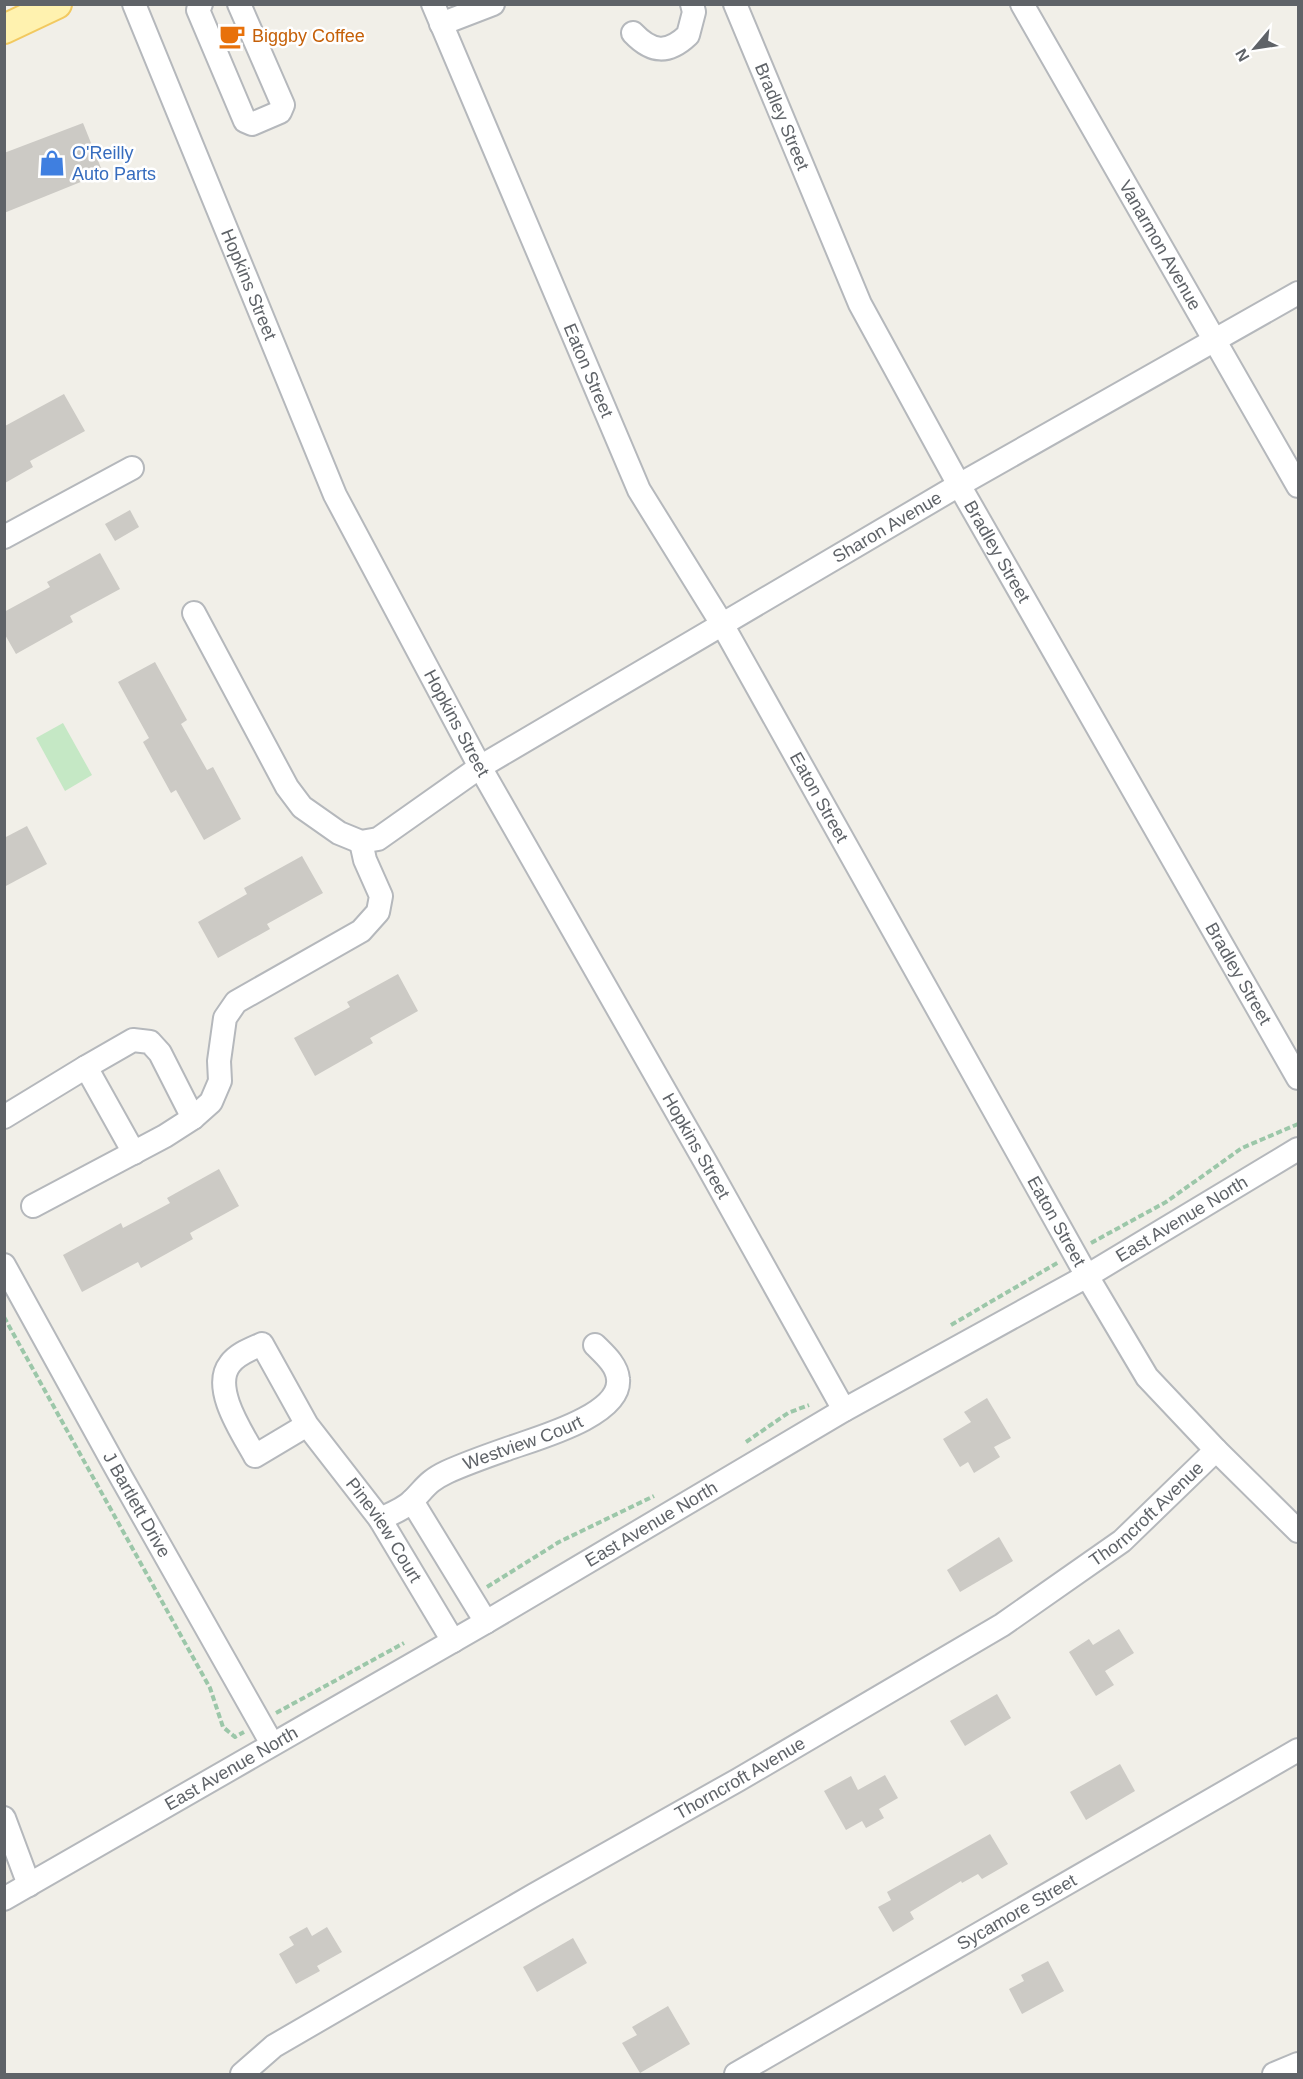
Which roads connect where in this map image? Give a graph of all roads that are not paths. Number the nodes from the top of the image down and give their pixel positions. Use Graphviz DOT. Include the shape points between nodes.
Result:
graph roads {
  1 [pos="57,4"];
  2 [pos="134,4"];
  3 [pos="201,4"];
  4 [pos="239,4"];
  5 [pos="493,4"];
  6 [pos="684,4"];
  7 [pos="692,4"];
  8 [pos="735,4"];
  9 [pos="1022,4"];
  10 [pos="437,14"];
  11 [pos="4,29"];
  12 [pos="633,33"];
  13 [pos="670,48"];
  14 [pos="1299,293"];
  15 [pos="1215,340"];
  16 [pos="132,468"];
  17 [pos="959,485"];
  18 [pos="1299,486"];
  19 [pos="4,537"];
  20 [pos="194,613"];
  21 [pos="722,624"];
  22 [pos="480,767"];
  23 [pos="361,842"];
  24 [pos="86,1067"];
  25 [pos="1299,1078"];
  26 [pos="4,1117"];
  27 [pos="193,1118"];
  28 [pos="1299,1149"];
  29 [pos="134,1153"];
  30 [pos="33,1206"];
  31 [pos="4,1265"];
  32 [pos="1087,1276"];
  33 [pos="595,1345"];
  34 [pos="839,1401"];
  35 [pos="307,1425"];
  36 [pos="1216,1450"];
  37 [pos="412,1501"];
  38 [pos="380,1519"];
  39 [pos="1299,1531"];
  40 [pos="486,1622"];
  41 [pos="453,1641"];
  42 [pos="272,1744"];
  43 [pos="1299,1750"];
  44 [pos="4,1818"];
  45 [pos="29,1885"];
  46 [pos="4,1899"];
  47 [pos="1299,2064"];
  48 [pos="242,2074"];
  49 [pos="736,2074"];
  50 [pos="1274,2074"];
  1 -- 11 [label="main road"];
  2 -- 22 [label="street, Hopkins Street" via="335,495"];
  3 -- 4 [label="street" via="198,10 244,121 252,124 280,112 283,105"];
  5 -- 10 [label="street"];
  6 -- 13 [label="street" via="688,16 682,33"];
  7 -- 13 [label="street" via="688,36"];
  8 -- 17 [label="street, Bradley Street" via="860,304"];
  9 -- 15 [label="street, Vanarmon Avenue"];
  10 -- 21 [label="street, Eaton Street" via="639,490"];
  12 -- 13 [label="street" via="650,46"];
  14 -- 15 [label="street, Sharon Avenue"];
  15 -- 17 [label="street, Sharon Avenue"];
  15 -- 18 [label="street, Vanarmon Avenue"];
  16 -- 19 [label="street"];
  17 -- 21 [label="street, Sharon Avenue"];
  17 -- 25 [label="street, Bradley Street"];
  20 -- 23 [label="street" via="286,787 302,807 339,833"];
  21 -- 22 [label="street, Sharon Avenue"];
  21 -- 32 [label="street, Eaton Street"];
  22 -- 23 [label="street, Sharon Avenue" via="378,838"];
  22 -- 34 [label="street, Hopkins Street"];
  23 -- 27 [label="street" via="381,896 378,912 361,931 236,1002 225,1018 220,1081 211,1102"];
  24 -- 26 [label="street"];
  24 -- 27 [label="street" via="133,1040 150,1042 160,1053"];
  24 -- 29 [label="street"];
  27 -- 29 [label="street"];
  28 -- 32 [label="street, East Avenue North"];
  29 -- 30 [label="street"];
  31 -- 42 [label="street, J Bartlett Drive"];
  32 -- 34 [label="street, East Avenue North"];
  32 -- 36 [label="street, Eaton Street" via="1147,1377"];
  33 -- 37 [label="street, Westview Court" via="615,1368 617,1390 611,1400 570,1426 438,1476"];
  34 -- 40 [label="street, East Avenue North"];
  35 -- 35 [label="street, Pineview Court" via="255,1456 224,1391 224,1375 230,1364 262,1344"];
  35 -- 38 [label="street, Pineview Court"];
  36 -- 39 [label="street, Eaton Street"];
  36 -- 48 [label="street, Thorncroft Avenue" via="1122,1541 1002,1625 274,2046"];
  37 -- 38 [label="street, Westview Court"];
  37 -- 40 [label="street"];
  38 -- 41 [label="street, Pineview Court"];
  40 -- 41 [label="street, East Avenue North"];
  41 -- 42 [label="street, East Avenue North"];
  42 -- 45 [label="street, East Avenue North"];
  43 -- 49 [label="street, Sycamore Street"];
  44 -- 45 [label="street"];
  45 -- 46 [label="street, East Avenue North"];
  47 -- 50 [label="street"];
}
